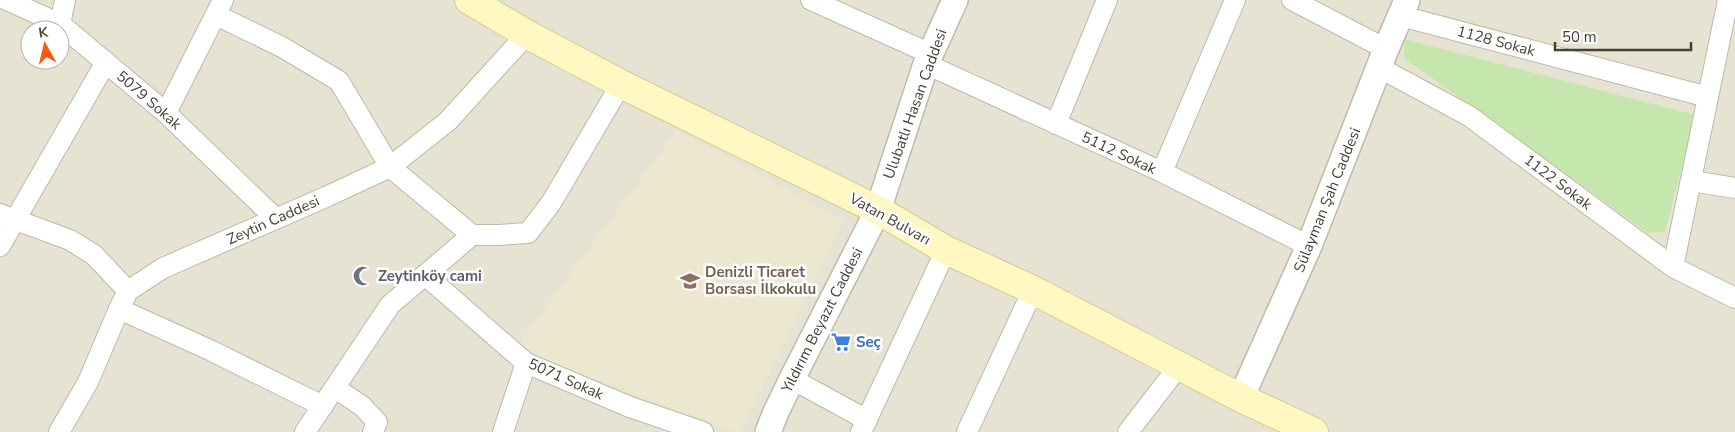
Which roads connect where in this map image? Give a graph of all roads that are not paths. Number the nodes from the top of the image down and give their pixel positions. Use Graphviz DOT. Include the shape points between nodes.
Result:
graph roads {
  1 [pos="7,0"];
  2 [pos="65,0"];
  3 [pos="811,0"];
  4 [pos="955,0"];
  5 [pos="1107,0"];
  6 [pos="1235,0"];
  7 [pos="1292,0"];
  8 [pos="1728,0"];
  9 [pos="474,1"];
  10 [pos="220,7"];
  11 [pos="1404,8"];
  12 [pos="51,20"];
  13 [pos="61,20"];
  14 [pos="70,32"];
  15 [pos="527,34"];
  16 [pos="1727,47"];
  17 [pos="1383,58"];
  18 [pos="929,59"];
  19 [pos="106,62"];
  20 [pos="621,84"];
  21 [pos="1708,97"];
  22 [pos="166,113"];
  23 [pos="1056,124"];
  24 [pos="390,167"];
  25 [pos="1162,172"];
  26 [pos="1691,181"];
  27 [pos="1735,188"];
  28 [pos="878,210"];
  29 [pos="8,216"];
  30 [pos="276,219"];
  31 [pos="472,235"];
  32 [pos="0,246"];
  33 [pos="1309,246"];
  34 [pos="946,250"];
  35 [pos="1673,267"];
  36 [pos="425,275"];
  37 [pos="1706,283"];
  38 [pos="1735,286"];
  39 [pos="1033,290"];
  40 [pos="128,291"];
  41 [pos="1735,298"];
  42 [pos="119,310"];
  43 [pos="526,363"];
  44 [pos="1179,366"];
  45 [pos="792,379"];
  46 [pos="335,388"];
  47 [pos="1241,398"];
  48 [pos="323,406"];
  49 [pos="1278,424"];
  50 [pos="864,426"];
  51 [pos="770,431"];
  52 [pos="59,432"];
  53 [pos="305,432"];
  54 [pos="373,432"];
  55 [pos="503,432"];
  56 [pos="702,432"];
  57 [pos="967,432"];
  58 [pos="1128,432"];
  59 [pos="1314,432"];
  1 -- 12 [label="street, 5079 Sokak"];
  2 -- 13 [label="street"];
  3 -- 18 [label="street, 5112 Sokak"];
  4 -- 18 [label="street, Ulubatlı Hasan Caddesi"];
  5 -- 23 [label="street"];
  6 -- 25 [label="street"];
  7 -- 17 [label="street, 1122 Sokak"];
  8 -- 16 [label="street"];
  9 -- 15 [label="main road, Vatan Bulvarı"];
  10 -- 22 [label="street"];
  10 -- 24 [label="street" via="339,81"];
  11 -- 17 [label="street, Sülayman Şah Caddesi"];
  11 -- 21 [label="street, 1128 Sokak"];
  14 -- 19 [label="street, 5079 Sokak"];
  15 -- 20 [label="main road, Vatan Bulvarı"];
  15 -- 24 [label="street, Zeytin Caddesi" via="448,121"];
  16 -- 21 [label="street"];
  17 -- 33 [label="street, Sülayman Şah Caddesi"];
  17 -- 35 [label="street, 1122 Sokak" via="1469,116"];
  18 -- 23 [label="street, 5112 Sokak"];
  18 -- 28 [label="street, Ulubatlı Hasan Caddesi"];
  19 -- 22 [label="street, 5079 Sokak"];
  19 -- 29 [label="street"];
  20 -- 28 [label="main road, Vatan Bulvarı"];
  20 -- 31 [label="street" via="551,203 528,233"];
  21 -- 26 [label="street"];
  22 -- 30 [label="street, 5079 Sokak"];
  23 -- 25 [label="street, 5112 Sokak"];
  24 -- 30 [label="street, Zeytin Caddesi"];
  24 -- 31 [label="street"];
  25 -- 33 [label="street, 5112 Sokak"];
  26 -- 27 [label="street"];
  26 -- 35 [label="street"];
  28 -- 34 [label="main road, Vatan Bulvarı"];
  28 -- 45 [label="street, Yıldırım Beyazıt Caddesi"];
  29 -- 32 [label="street"];
  29 -- 40 [label="street" via="70,240 94,255"];
  30 -- 40 [label="street, Zeytin Caddesi" via="162,268"];
  31 -- 36 [label="street"];
  33 -- 47 [label="street, Sülayman Şah Caddesi"];
  34 -- 39 [label="main road, Vatan Bulvarı"];
  34 -- 50 [label="street"];
  35 -- 37 [label="street, 1122 Sokak"];
  36 -- 43 [label="street, 5071 Sokak"];
  36 -- 46 [label="street" via="390,306"];
  37 -- 38 [label="street"];
  37 -- 41 [label="street, 1122 Sokak"];
  39 -- 44 [label="main road, Vatan Bulvarı"];
  39 -- 57 [label="street"];
  40 -- 42 [label="street"];
  42 -- 48 [label="street" via="212,351"];
  42 -- 52 [label="street" via="88,382"];
  43 -- 55 [label="street"];
  43 -- 56 [label="street, 5071 Sokak" via="630,407"];
  44 -- 47 [label="main road, Vatan Bulvarı"];
  44 -- 58 [label="street"];
  45 -- 50 [label="street"];
  45 -- 51 [label="street, Yıldırım Beyazıt Caddesi"];
  46 -- 48 [label="street"];
  46 -- 54 [label="street" via="362,406 377,422"];
  47 -- 49 [label="main road, Vatan Bulvarı"];
  48 -- 53 [label="street"];
  49 -- 59 [label="main road, Vatan Bulvarı"];
}
